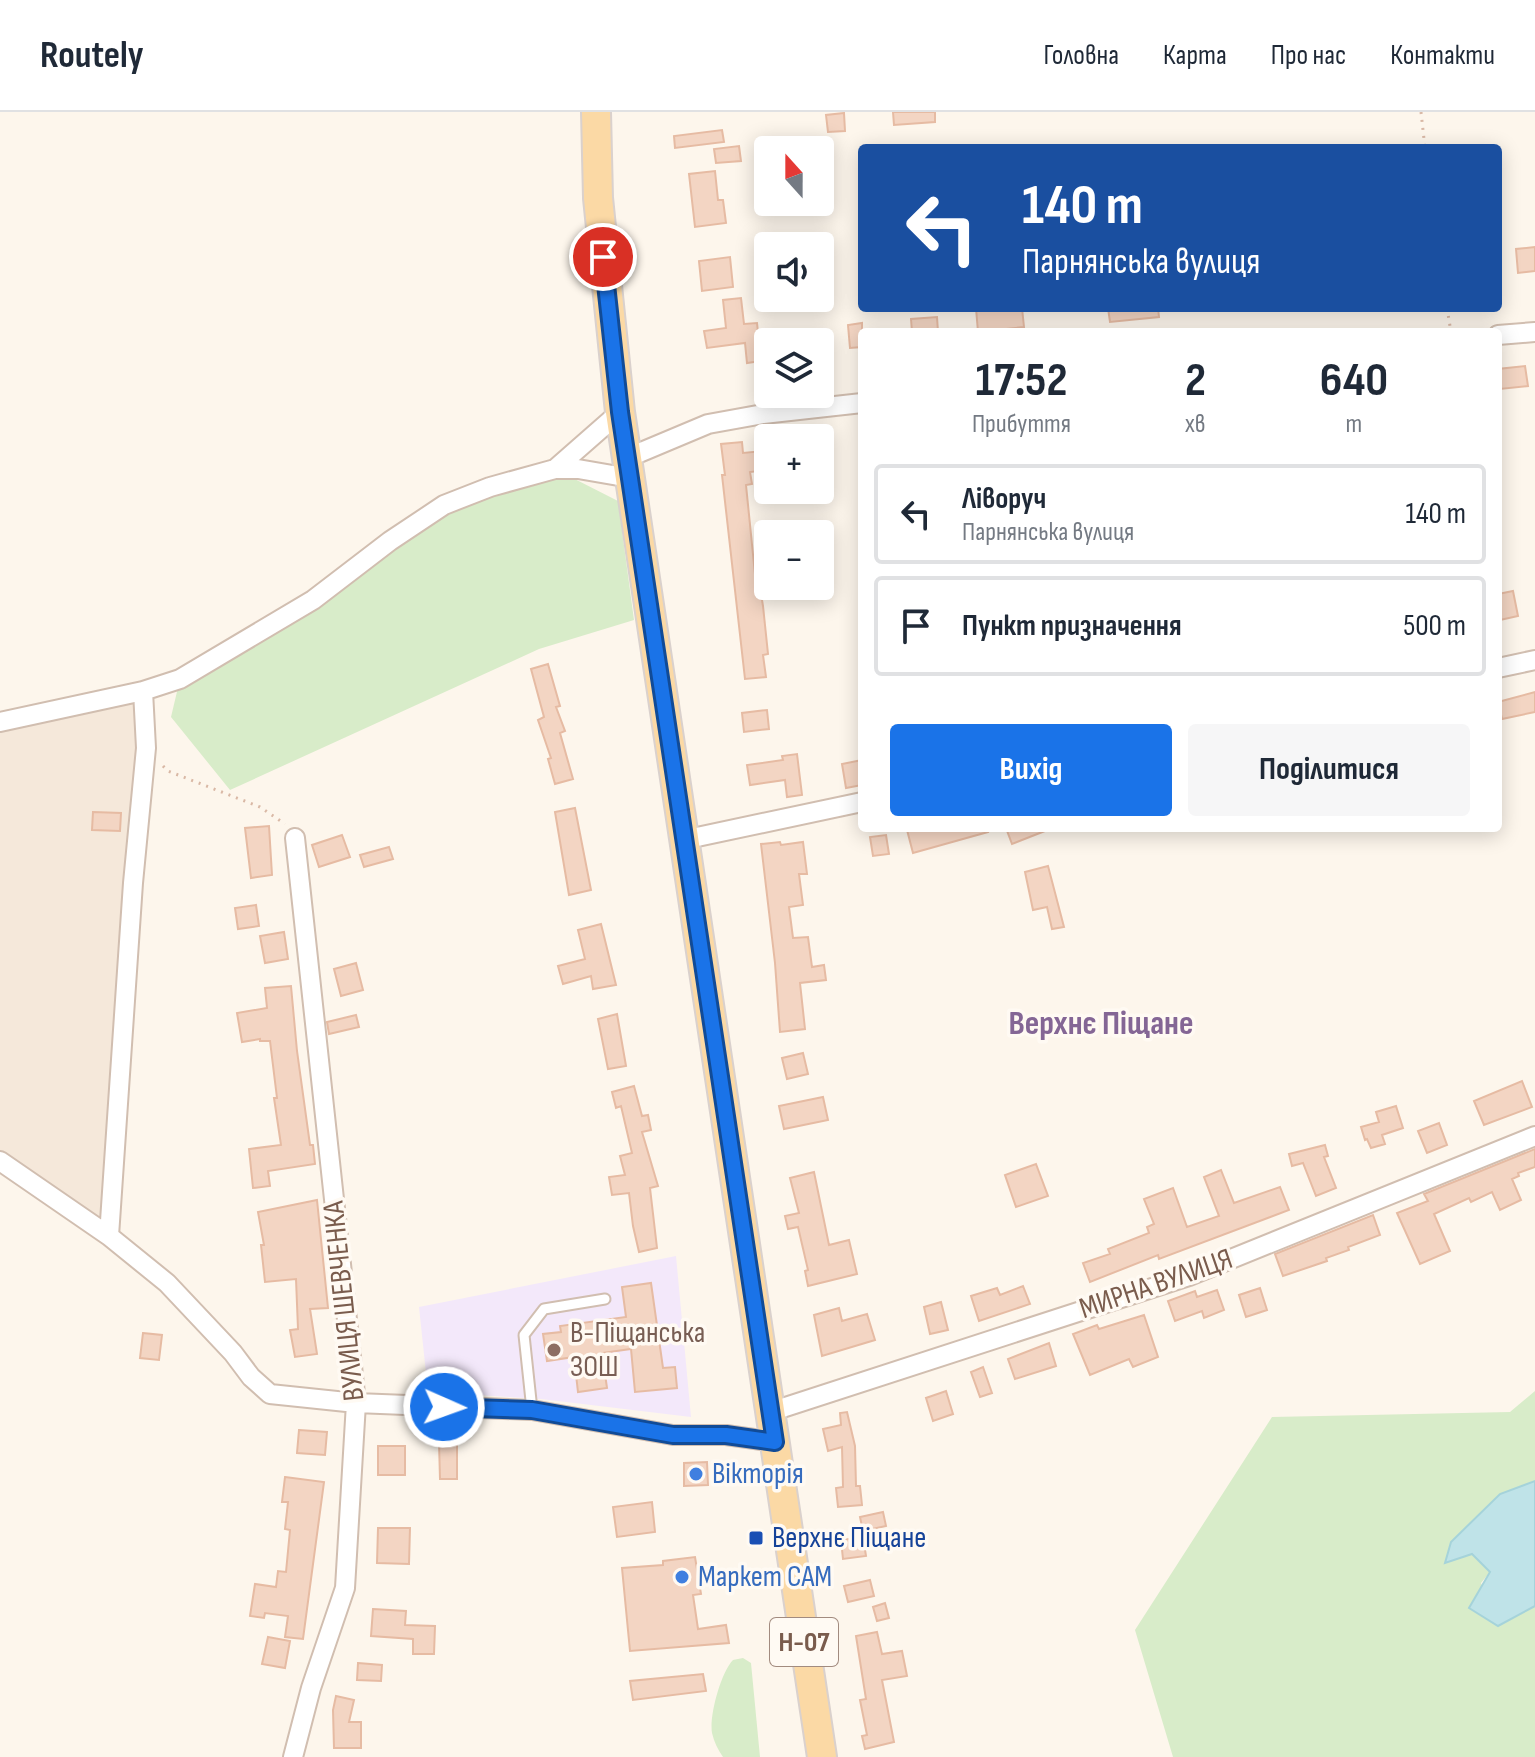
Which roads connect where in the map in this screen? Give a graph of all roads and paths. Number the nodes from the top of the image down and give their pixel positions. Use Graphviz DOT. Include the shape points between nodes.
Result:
graph roads {
  1 [pos="596,112"];
  2 [pos="1421,112"];
  3 [pos="1425,144"];
  4 [pos="1535,332"];
  5 [pos="1502,335"];
  6 [pos="858,403"];
  7 [pos="620,412"];
  8 [pos="628,468"];
  9 [pos="555,469"];
  10 [pos="1535,660"];
  11 [pos="1502,667"];
  12 [pos="143,691"];
  13 [pos="0,722"];
  14 [pos="146,748"];
  15 [pos="858,803"];
  16 [pos="295,838"];
  17 [pos="683,840"];
  18 [pos="1535,1136"];
  19 [pos="0,1161"];
  20 [pos="109,1236"];
  21 [pos="605,1299"];
  22 [pos="356,1403"];
  23 [pos="532,1410"];
  24 [pos="770,1412"];
  25 [pos="775,1442"];
  26 [pos="293,1757"];
  27 [pos="822,1757"];
  1 -- 7 [label="main road, Н-07" via="598,198"];
  2 -- 3 [label="path"];
  4 -- 5 [label="street"];
  6 -- 8 [label="street" via="708,424"];
  7 -- 8 [label="main road, Н-07"];
  7 -- 9 [label="street"];
  8 -- 9 [label="street"];
  8 -- 17 [label="main road, Н-07"];
  9 -- 12 [label="street" via="444,505 310,602 180,679"];
  10 -- 11 [label="street"];
  12 -- 13 [label="street"];
  12 -- 14 [label="street"];
  14 -- 16 [label="path" via="168,771 260,807"];
  14 -- 20 [label="street"];
  15 -- 17 [label="street"];
  16 -- 22 [label="street, ВУЛИЦЯ ШЕВЧЕНКА"];
  17 -- 24 [label="main road, Н-07"];
  18 -- 24 [label="street, МИРНА ВУЛИЦЯ" via="1189,1276"];
  19 -- 20 [label="street"];
  20 -- 22 [label="street" via="167,1283 270,1394"];
  21 -- 23 [label="lane" via="544,1309 524,1335"];
  22 -- 23 [label="street"];
  22 -- 26 [label="street, ВУЛИЦЯ ШЕВЧЕНКА" via="345,1588"];
  23 -- 25 [label="street" via="673,1435"];
  24 -- 25 [label="main road, Н-07"];
  25 -- 27 [label="main road, Н-07"];
}
